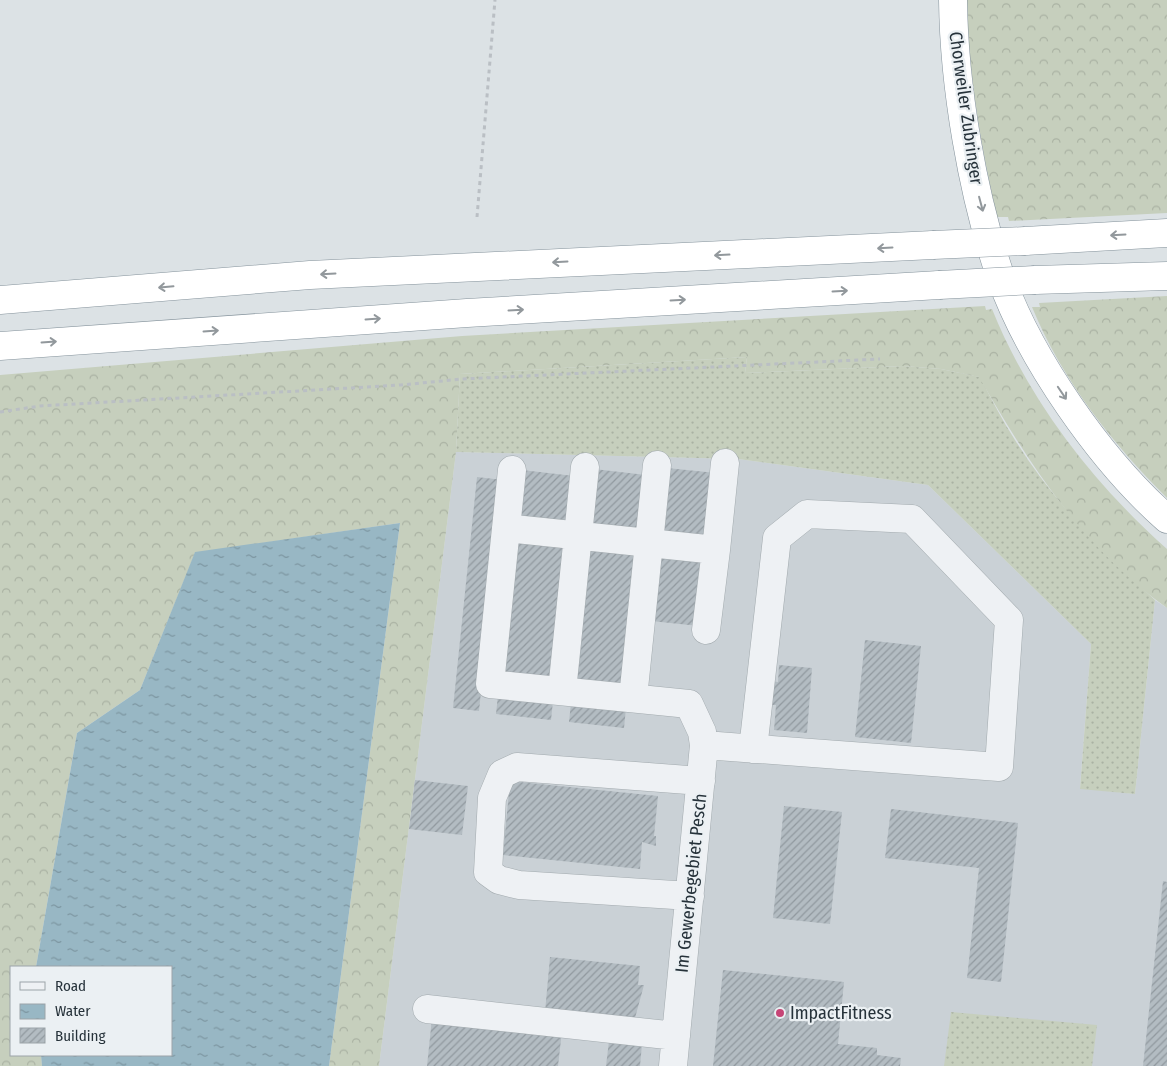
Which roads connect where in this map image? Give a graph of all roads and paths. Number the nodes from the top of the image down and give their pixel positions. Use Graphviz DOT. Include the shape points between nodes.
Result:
graph roads {
  1 [pos="495,0"];
  2 [pos="953,0"];
  3 [pos="477,217"];
  4 [pos="1167,233"];
  5 [pos="1167,276"];
  6 [pos="0,300"];
  7 [pos="0,346"];
  8 [pos="880,359"];
  9 [pos="0,412"];
  10 [pos="725,463"];
  11 [pos="657,465"];
  12 [pos="585,467"];
  13 [pos="512,470"];
  14 [pos="1167,519"];
  15 [pos="506,528"];
  16 [pos="578,536"];
  17 [pos="649,543"];
  18 [pos="716,550"];
  19 [pos="706,630"];
  20 [pos="562,691"];
  21 [pos="633,698"];
  22 [pos="704,746"];
  23 [pos="753,749"];
  24 [pos="701,781"];
  25 [pos="690,896"];
  26 [pos="427,1009"];
  27 [pos="676,1036"];
  28 [pos="673,1066"];
  1 -- 3 [label="path"];
  2 -- 14 [label="highway, Chorweiler Zubringer, one-way" via="966,133 976,188 1003,282 1042,359 1085,428 1134,487"];
  4 -- 6 [label="highway, one-way, bridge" via="310,275"];
  7 -- 5 [label="highway, one-way, bridge" via="939,285"];
  8 -- 9 [label="path" via="462,379 40,406"];
  10 -- 18 [label="street"];
  11 -- 17 [label="street"];
  12 -- 16 [label="street"];
  13 -- 15 [label="street"];
  15 -- 16 [label="street"];
  15 -- 20 [label="street" via="490,684"];
  16 -- 17 [label="street"];
  16 -- 20 [label="street"];
  17 -- 18 [label="street"];
  17 -- 21 [label="street"];
  18 -- 19 [label="street"];
  20 -- 21 [label="street"];
  21 -- 22 [label="street, Im Gewerbegebiet Pesch" via="689,704 702,732"];
  22 -- 23 [label="street"];
  22 -- 24 [label="street, Im Gewerbegebiet Pesch"];
  23 -- 23 [label="street" via="998,767 1009,620 912,519 807,514 777,538"];
  24 -- 25 [label="street, Im Gewerbegebiet Pesch"];
  24 -- 25 [label="street" via="517,767 502,774 492,798 488,872 499,880 519,885"];
  25 -- 27 [label="street, Im Gewerbegebiet Pesch"];
  26 -- 27 [label="street"];
  27 -- 28 [label="street, Im Gewerbegebiet Pesch"];
}
